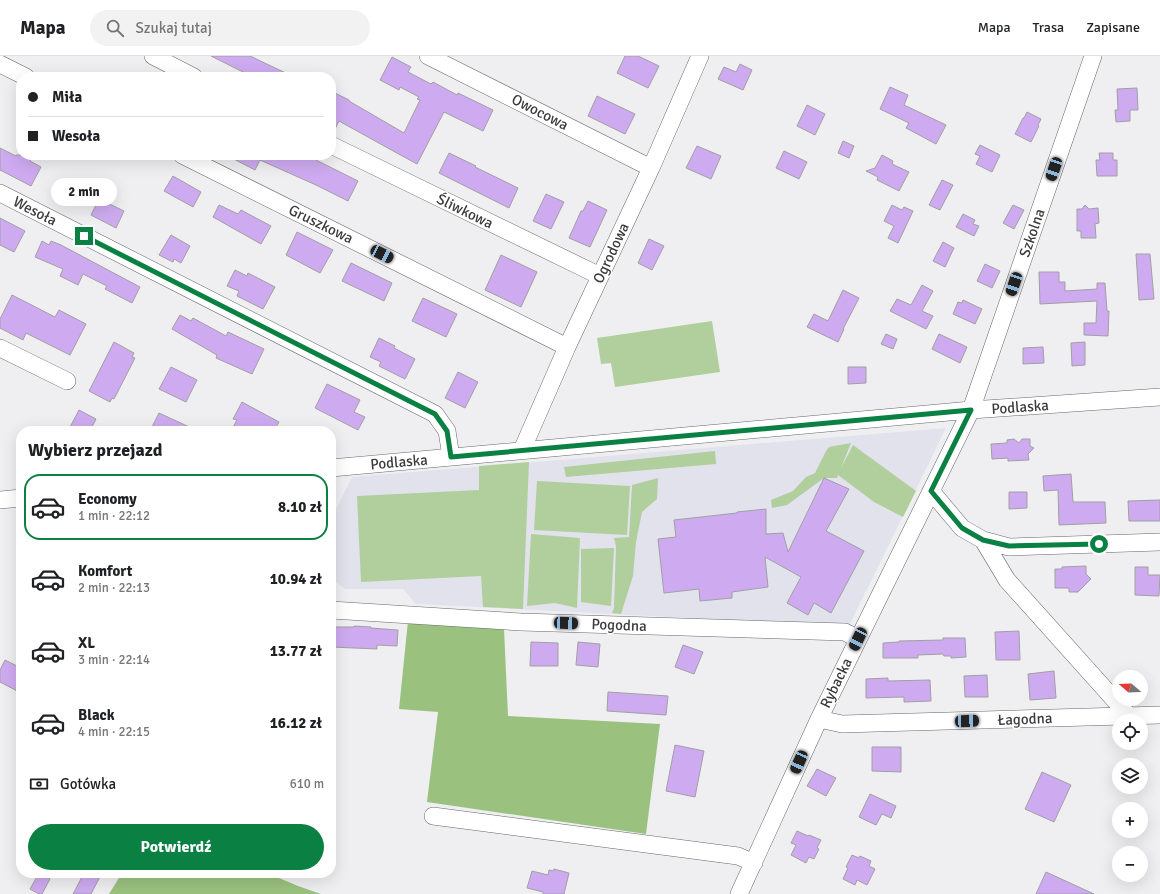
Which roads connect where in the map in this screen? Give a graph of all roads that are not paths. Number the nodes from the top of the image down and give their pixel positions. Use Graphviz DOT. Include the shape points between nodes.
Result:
graph roads {
  1 [pos="153,56"];
  2 [pos="428,56"];
  3 [pos="1093,56"];
  4 [pos="696,57"];
  5 [pos="0,64"];
  6 [pos="16,72"];
  7 [pos="184,72"];
  8 [pos="336,147"];
  9 [pos="192,160"];
  10 [pos="651,168"];
  11 [pos="0,193"];
  12 [pos="600,276"];
  13 [pos="567,347"];
  14 [pos="0,348"];
  15 [pos="66,381"];
  16 [pos="1160,397"];
  17 [pos="971,410"];
  18 [pos="522,450"];
  19 [pos="451,457"];
  20 [pos="336,468"];
  21 [pos="931,491"];
  22 [pos="16,498"];
  23 [pos="0,500"];
  24 [pos="983,540"];
  25 [pos="1160,542"];
  26 [pos="336,610"];
  27 [pos="858,639"];
  28 [pos="1127,714"];
  29 [pos="1148,715"];
  30 [pos="1160,715"];
  31 [pos="1112,716"];
  32 [pos="819,719"];
  33 [pos="434,816"];
  34 [pos="754,863"];
  35 [pos="738,894"];
  1 -- 7 [label="street"];
  2 -- 10 [label="street, Owocowa"];
  3 -- 17 [label="street, Szkolna"];
  4 -- 10 [label="street, Ogrodowa"];
  5 -- 6 [label="street"];
  8 -- 12 [label="street, Śliwkowa"];
  9 -- 13 [label="street, Gruszkowa"];
  10 -- 12 [label="street, Ogrodowa"];
  11 -- 19 [label="street, Wesoła" via="435,414 447,431"];
  12 -- 13 [label="street, Ogrodowa"];
  13 -- 18 [label="street, Ogrodowa"];
  14 -- 15 [label="street"];
  16 -- 17 [label="street, Podlaska"];
  17 -- 18 [label="street, Podlaska"];
  17 -- 21 [label="street, Rybacka"];
  18 -- 19 [label="street, Podlaska"];
  19 -- 20 [label="street, Podlaska"];
  21 -- 24 [label="street" via="962,528"];
  21 -- 27 [label="street, Rybacka"];
  22 -- 23 [label="street"];
  24 -- 25 [label="street" via="1009,546"];
  24 -- 28 [label="street" via="1007,580"];
  26 -- 27 [label="street, Pogodna" via="521,622 845,632"];
  27 -- 32 [label="street, Rybacka"];
  29 -- 30 [label="street, Łagodna"];
  31 -- 32 [label="street, Łagodna" via="842,724"];
  32 -- 34 [label="street, Rybacka"];
  33 -- 34 [label="street" via="738,856"];
  34 -- 35 [label="street, Rybacka"];
}
